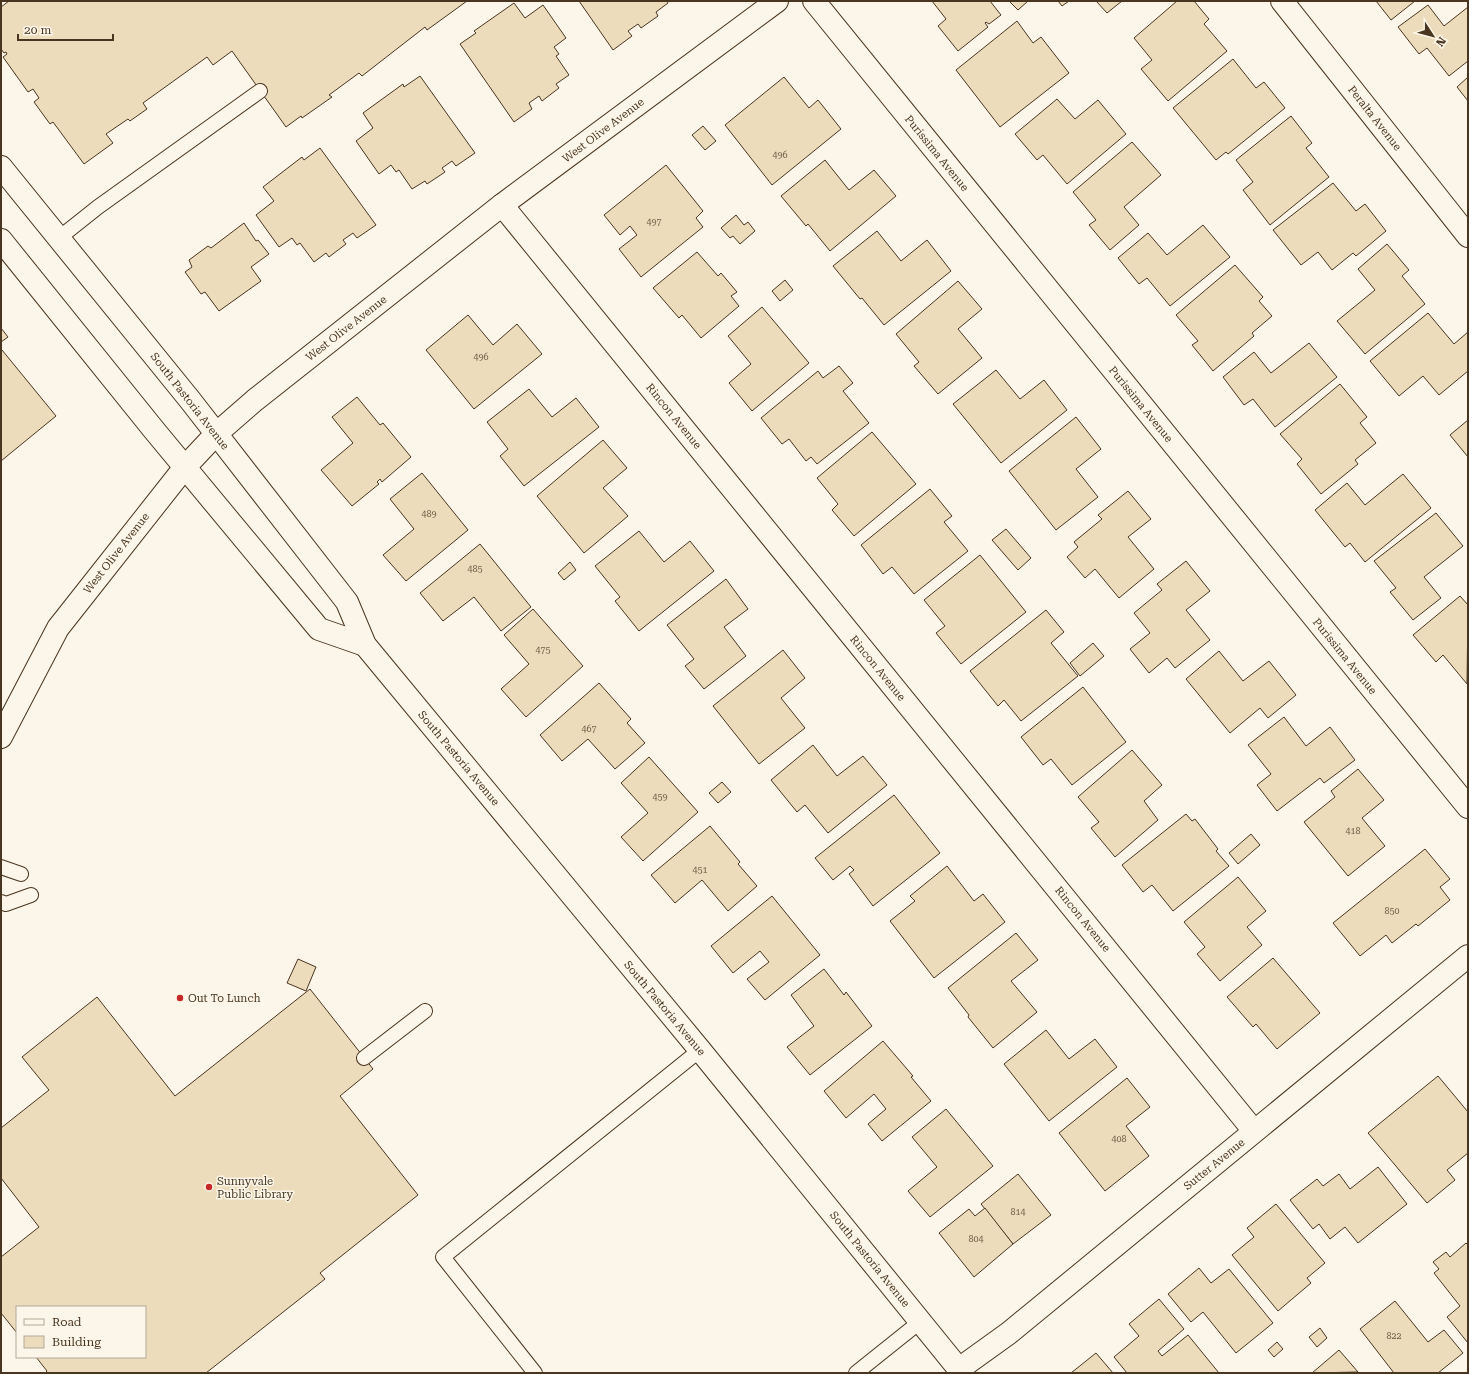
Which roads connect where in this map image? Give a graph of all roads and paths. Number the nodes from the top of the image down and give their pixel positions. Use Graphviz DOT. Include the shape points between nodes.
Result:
graph roads {
  1 [pos="777,1"];
  2 [pos="814,1"];
  3 [pos="1282,1"];
  4 [pos="260,92"];
  5 [pos="1,167"];
  6 [pos="502,205"];
  7 [pos="1468,236"];
  8 [pos="59,238"];
  9 [pos="1,240"];
  10 [pos="216,434"];
  11 [pos="185,467"];
  12 [pos="365,645"];
  13 [pos="1,736"];
  14 [pos="1468,807"];
  15 [pos="1,867"];
  16 [pos="21,874"];
  17 [pos="31,895"];
  18 [pos="1,902"];
  19 [pos="1468,956"];
  20 [pos="425,1011"];
  21 [pos="700,1050"];
  22 [pos="364,1058"];
  23 [pos="1254,1131"];
  24 [pos="920,1321"];
  25 [pos="961,1371"];
  26 [pos="535,1373"];
  27 [pos="856,1373"];
  1 -- 6 [label="street, West Olive Avenue"];
  2 -- 14 [label="street, Purissima Avenue"];
  3 -- 7 [label="street, Peralta Avenue"];
  4 -- 8 [label="lane" via="98,207"];
  5 -- 8 [label="street, South Pastoria Avenue"];
  6 -- 10 [label="street, West Olive Avenue" via="255,400"];
  6 -- 23 [label="street, Rincon Avenue"];
  8 -- 10 [label="street, South Pastoria Avenue"];
  9 -- 11 [label="street"];
  10 -- 11 [label="street, West Olive Avenue"];
  10 -- 12 [label="street, South Pastoria Avenue" via="347,602"];
  11 -- 12 [label="street" via="319,629"];
  11 -- 13 [label="street, West Olive Avenue" via="58,628"];
  12 -- 21 [label="street, South Pastoria Avenue"];
  15 -- 16 [label="lane"];
  17 -- 18 [label="lane" via="6,904"];
  19 -- 23 [label="street, Sutter Avenue"];
  20 -- 22 [label="lane"];
  21 -- 24 [label="street, South Pastoria Avenue"];
  21 -- 26 [label="lane" via="443,1257"];
  23 -- 25 [label="street, Sutter Avenue"];
  24 -- 25 [label="street, South Pastoria Avenue"];
  24 -- 27 [label="lane"];
}
